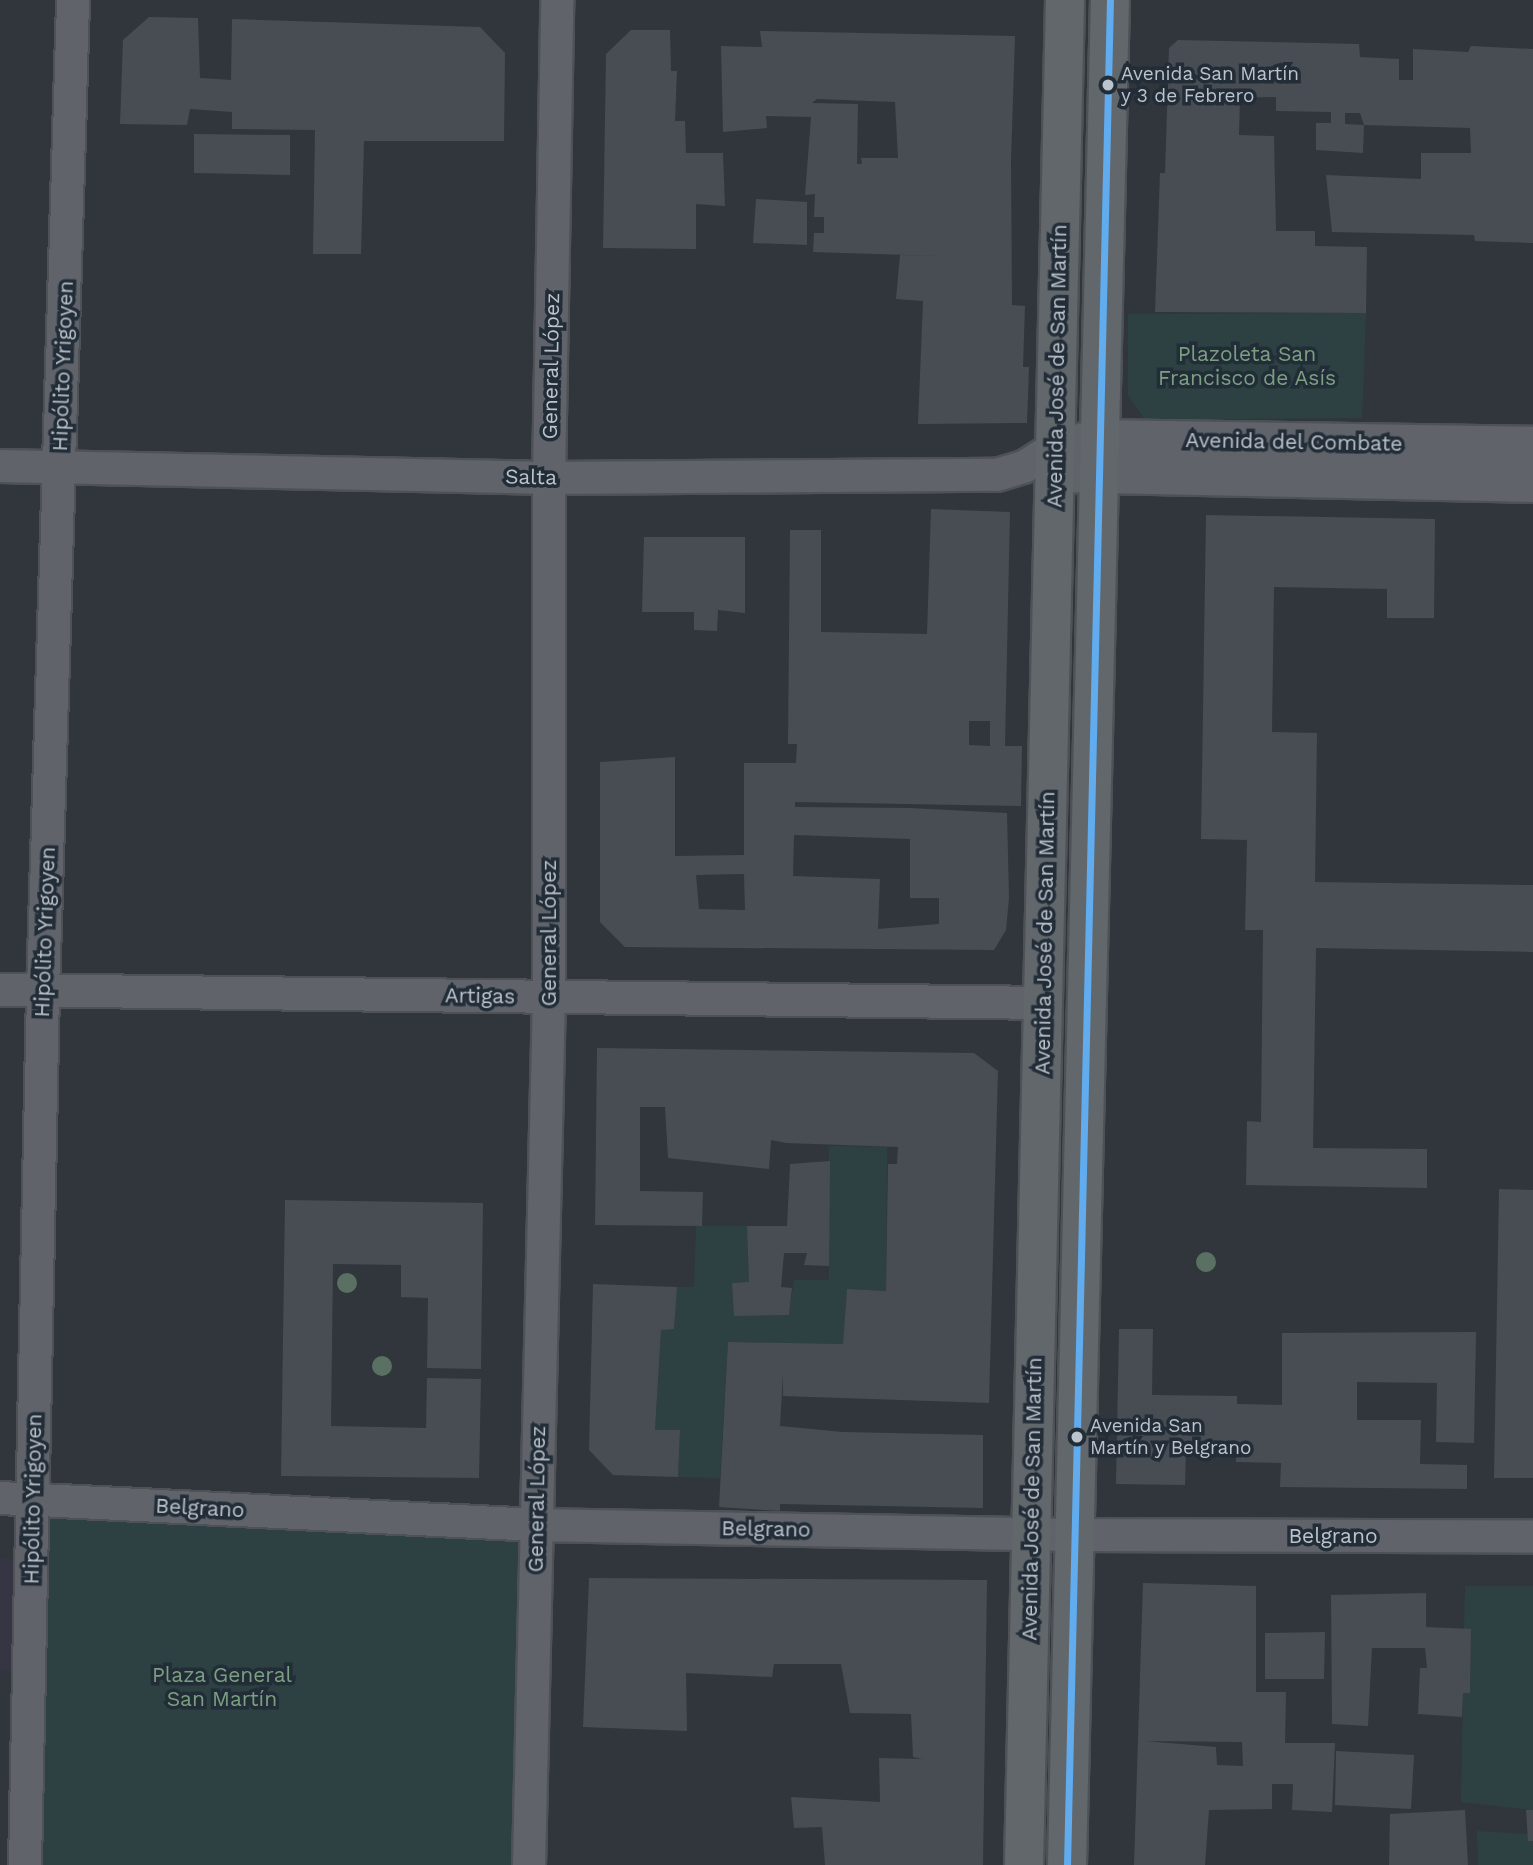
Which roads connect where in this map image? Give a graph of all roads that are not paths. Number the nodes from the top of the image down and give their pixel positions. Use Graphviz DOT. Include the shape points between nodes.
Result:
graph roads {
  1 [pos="73,0"];
  2 [pos="556,0"];
  3 [pos="1065,0"];
  4 [pos="1110,0"];
  5 [pos="1533,446"];
  6 [pos="1100,457"];
  7 [pos="1055,461"];
  8 [pos="0,466"];
  9 [pos="60,467"];
  10 [pos="549,478"];
  11 [pos="1533,483"];
  12 [pos="0,990"];
  13 [pos="43,990"];
  14 [pos="549,997"];
  15 [pos="1043,1003"];
  16 [pos="0,1498"];
  17 [pos="34,1499"];
  18 [pos="537,1525"];
  19 [pos="1032,1534"];
  20 [pos="1074,1535"];
  21 [pos="1533,1536"];
  22 [pos="25,1865"];
  23 [pos="529,1865"];
  24 [pos="1024,1865"];
  25 [pos="1066,1865"];
  1 -- 9 [label="street, Hipólito Yrigoyen"];
  2 -- 10 [label="street, General López"];
  3 -- 7 [label="main road, Avenida José de San Martín"];
  4 -- 6 [label="main road, Avenida José de San Martín"];
  5 -- 6 [label="street, Avenida del Combate"];
  6 -- 7 [label="street, Avenida del Combate"];
  6 -- 11 [label="street, Avenida del Combate"];
  6 -- 20 [label="main road, Avenida José de San Martín"];
  7 -- 10 [label="street, Salta" via="997,475"];
  7 -- 15 [label="main road, Avenida José de San Martín"];
  8 -- 9 [label="street, Salta"];
  9 -- 10 [label="street, Salta"];
  9 -- 13 [label="street, Hipólito Yrigoyen"];
  10 -- 14 [label="street, General López"];
  12 -- 13 [label="street, Artigas"];
  13 -- 14 [label="street, Artigas"];
  13 -- 17 [label="street, Hipólito Yrigoyen"];
  14 -- 15 [label="street, Artigas"];
  14 -- 18 [label="street, General López"];
  15 -- 19 [label="main road, Avenida José de San Martín"];
  16 -- 17 [label="street, Belgrano"];
  17 -- 18 [label="street, Belgrano"];
  17 -- 22 [label="street, Hipólito Yrigoyen"];
  18 -- 19 [label="street, Belgrano"];
  18 -- 23 [label="street, General López"];
  19 -- 20 [label="street, Belgrano"];
  19 -- 24 [label="main road, Avenida José de San Martín"];
  20 -- 21 [label="street, Belgrano"];
  20 -- 25 [label="main road, Avenida José de San Martín"];
}
